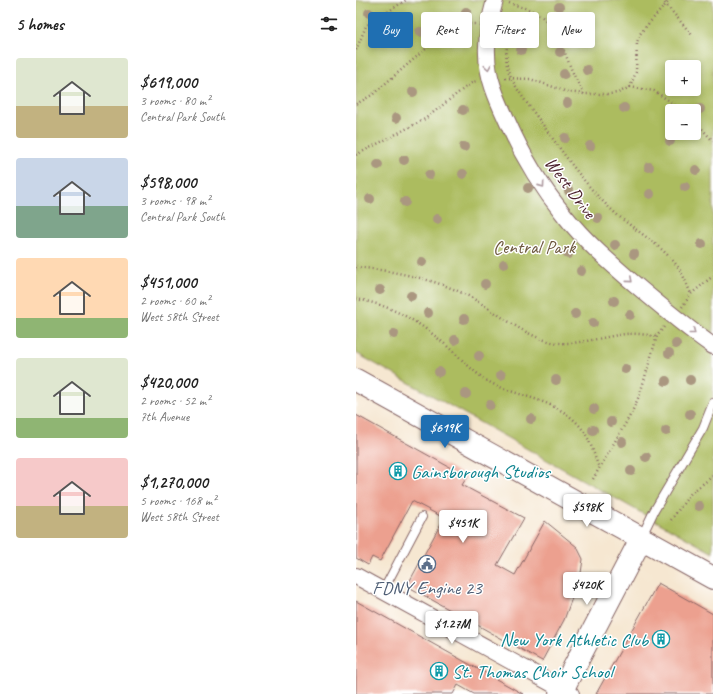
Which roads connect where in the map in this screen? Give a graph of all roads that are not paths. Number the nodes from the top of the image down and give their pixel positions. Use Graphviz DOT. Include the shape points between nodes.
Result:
graph roads {
  1 [pos="495,10"];
  2 [pos="713,346"];
  3 [pos="356,380"];
  4 [pos="713,403"];
  5 [pos="422,517"];
  6 [pos="641,539"];
  7 [pos="356,576"];
  8 [pos="713,578"];
  9 [pos="383,591"];
  10 [pos="564,692"];
  1 -- 2 [label="street, West Drive, one-way" via="486,54 488,67 495,93 515,139 536,177 565,216 614,266"];
  3 -- 6 [label="main road"];
  4 -- 6 [label="lane" via="703,428 654,511"];
  5 -- 9 [label="lane"];
  6 -- 8 [label="main road"];
  6 -- 10 [label="main road"];
  7 -- 9 [label="street"];
  9 -- 10 [label="street"];
}
